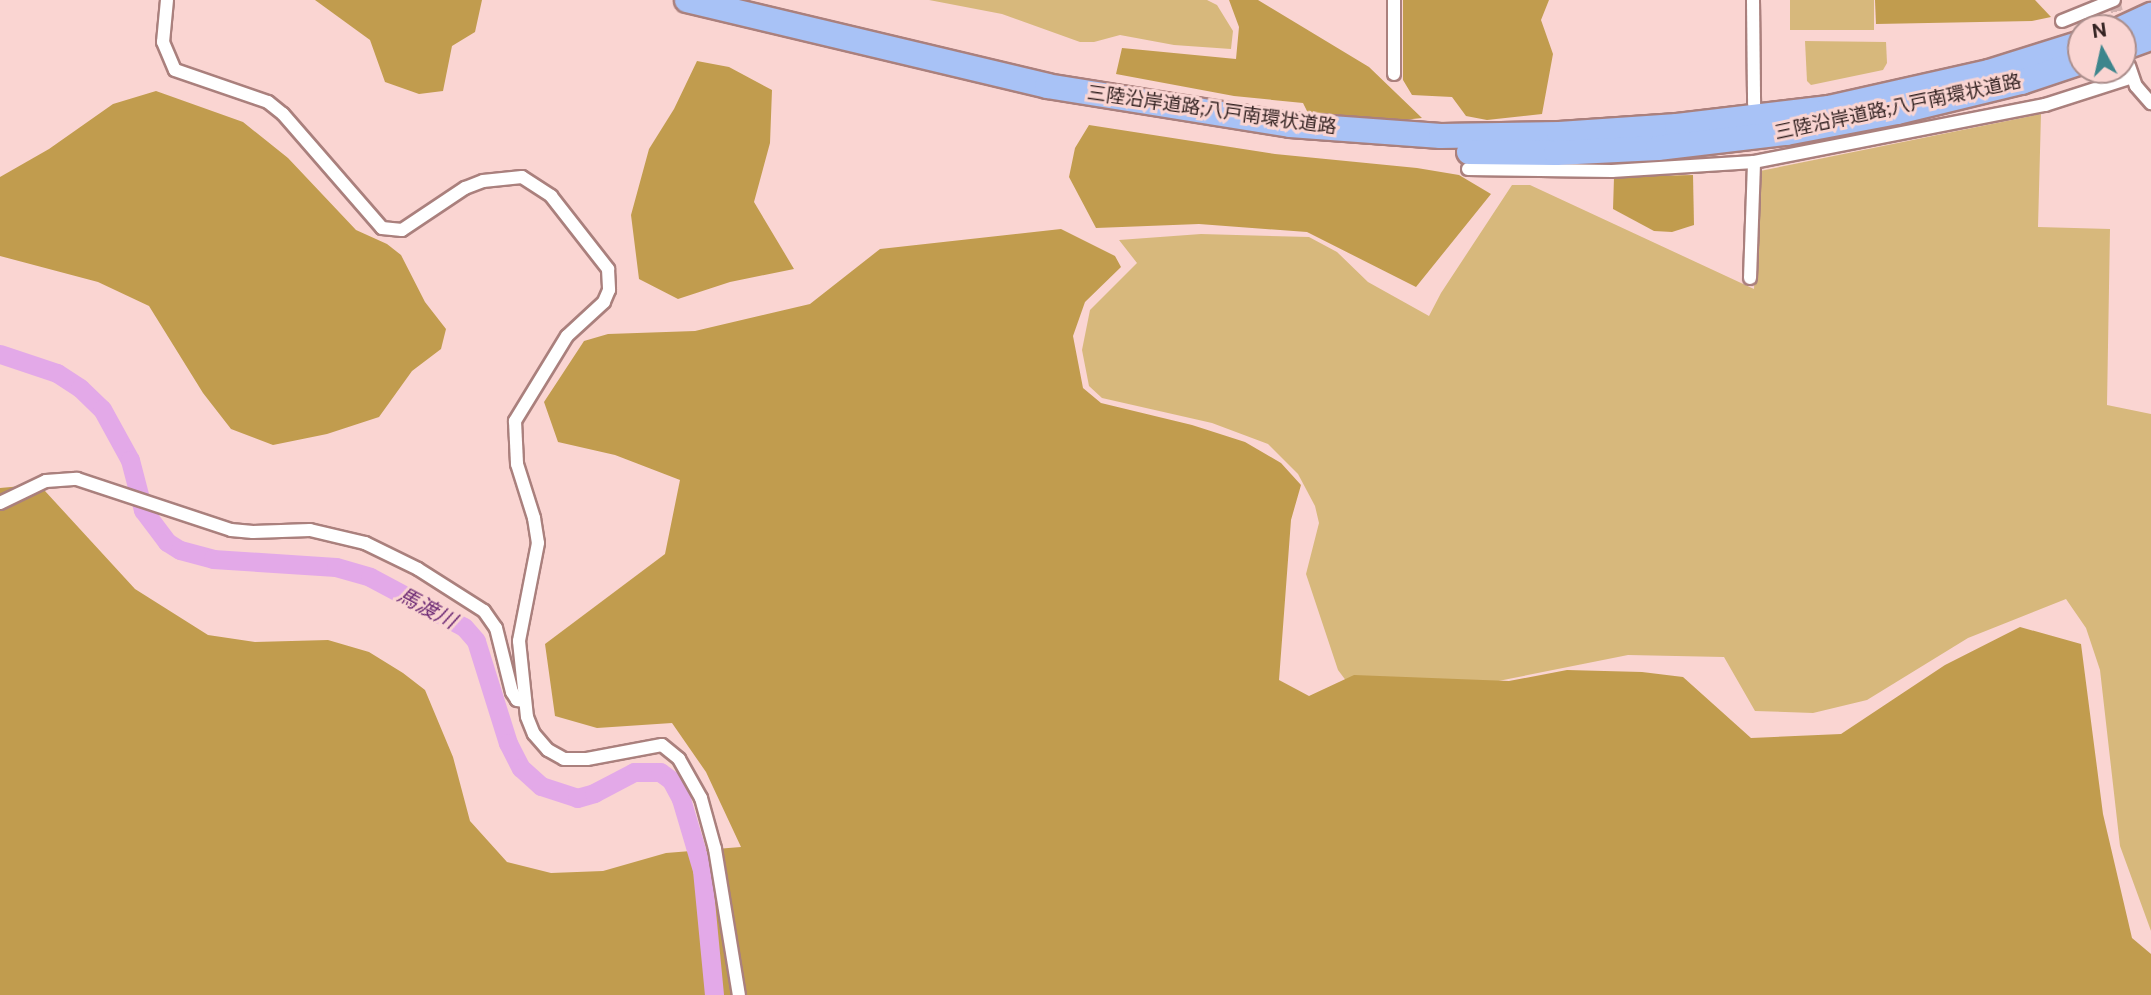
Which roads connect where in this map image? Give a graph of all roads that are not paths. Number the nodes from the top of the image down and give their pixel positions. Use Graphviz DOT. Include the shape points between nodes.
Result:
graph roads {
  1 [pos="167,0"];
  2 [pos="687,0"];
  3 [pos="1394,0"];
  4 [pos="1753,0"];
  5 [pos="2114,0"];
  6 [pos="2062,20"];
  7 [pos="2151,38"];
  8 [pos="2067,47"];
  9 [pos="2137,54"];
  10 [pos="2067,67"];
  11 [pos="1394,74"];
  12 [pos="2137,79"];
  13 [pos="2088,84"];
  14 [pos="1047,86"];
  15 [pos="2151,103"];
  16 [pos="1754,104"];
  17 [pos="1754,162"];
  18 [pos="1468,169"];
  19 [pos="1750,278"];
  20 [pos="0,503"];
  21 [pos="525,701"];
  22 [pos="739,995"];
  1 -- 21 [label="street" via="163,42 175,70 251,94 276,108 382,228 402,230 483,181 522,177 551,195 608,269 609,290 604,302 568,336 515,421 517,464 538,543 519,640"];
  2 -- 14 [label="highway, 三陸沿岸道路;八戸南環状道路"];
  3 -- 11 [label="street"];
  4 -- 16 [label="street"];
  5 -- 6 [label="street"];
  7 -- 9 [label="highway"];
  8 -- 14 [label="highway, 三陸沿岸道路;八戸南環状道路" via="1989,72 1829,108 1559,134 1441,136 1290,125"];
  10 -- 14 [label="highway, 三陸沿岸道路;八戸南環状道路" via="2021,82 1786,134 1556,153 1425,151 1292,138 1099,103"];
  12 -- 15 [label="street"];
  13 -- 17 [label="street" via="2045,105"];
  17 -- 18 [label="street" via="1612,171"];
  17 -- 19 [label="street"];
  20 -- 21 [label="street" via="46,481 77,479 231,530 310,530 365,543 484,611 496,628 512,692 517,701"];
  21 -- 22 [label="street" via="534,734 564,759 662,745 679,758 701,798 715,849"];
}
